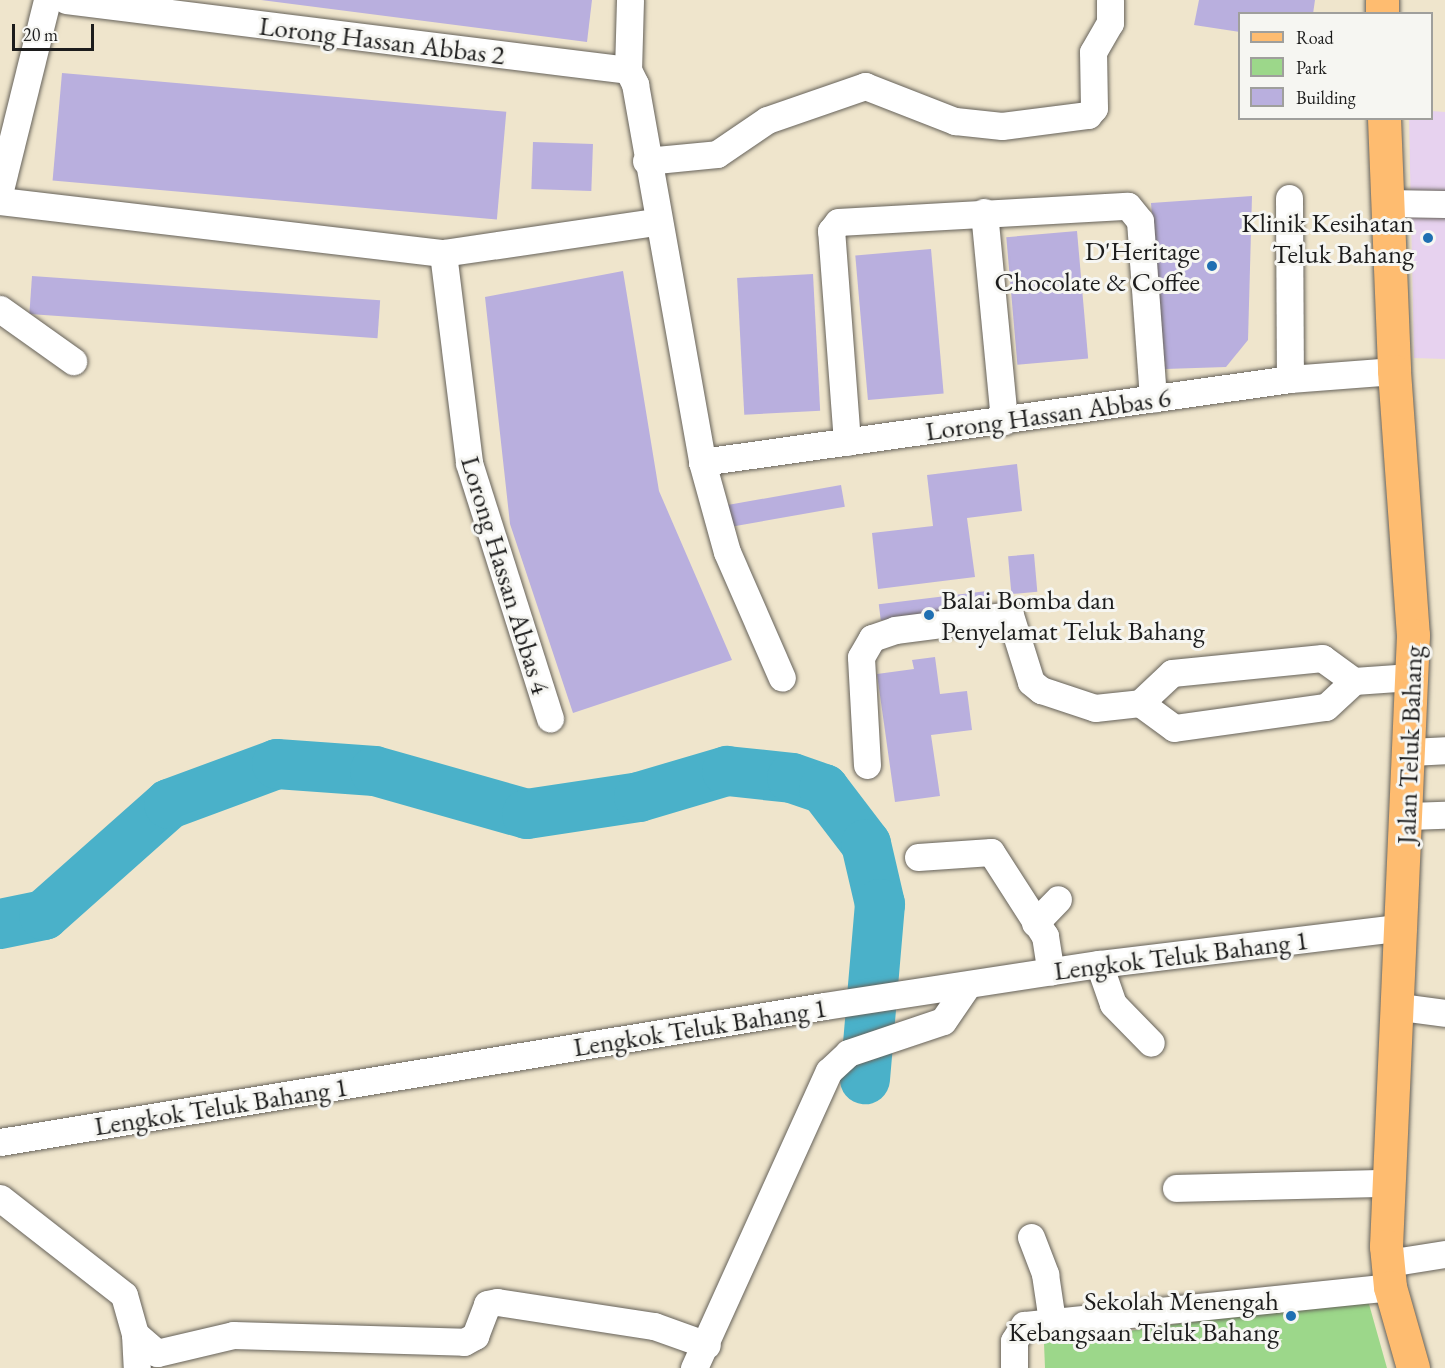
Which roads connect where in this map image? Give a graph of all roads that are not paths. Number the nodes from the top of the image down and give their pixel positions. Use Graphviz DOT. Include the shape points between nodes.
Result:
graph roads {
  1 [pos="47,0"];
  2 [pos="66,0"];
  3 [pos="630,0"];
  4 [pos="1110,0"];
  5 [pos="627,70"];
  6 [pos="1384,120"];
  7 [pos="646,161"];
  8 [pos="0,190"];
  9 [pos="1289,198"];
  10 [pos="0,201"];
  11 [pos="1386,203"];
  12 [pos="1445,204"];
  13 [pos="984,212"];
  14 [pos="656,222"];
  15 [pos="442,253"];
  16 [pos="0,309"];
  17 [pos="73,361"];
  18 [pos="1394,371"];
  19 [pos="1290,379"];
  20 [pos="1153,399"];
  21 [pos="1004,421"];
  22 [pos="847,442"];
  23 [pos="702,462"];
  24 [pos="1411,677"];
  25 [pos="782,678"];
  26 [pos="1354,681"];
  27 [pos="1140,703"];
  28 [pos="550,718"];
  29 [pos="1445,750"];
  30 [pos="1410,752"];
  31 [pos="867,765"];
  32 [pos="1445,815"];
  33 [pos="1408,816"];
  34 [pos="918,857"];
  35 [pos="1058,899"];
  36 [pos="1035,923"];
  37 [pos="1403,927"];
  38 [pos="1099,964"];
  39 [pos="1051,972"];
  40 [pos="967,986"];
  41 [pos="1400,1007"];
  42 [pos="1445,1013"];
  43 [pos="1151,1042"];
  44 [pos="0,1142"];
  45 [pos="1386,1183"];
  46 [pos="1176,1188"];
  47 [pos="0,1198"];
  48 [pos="1030,1237"];
  49 [pos="1445,1254"];
  50 [pos="1389,1275"];
  51 [pos="1052,1321"];
  52 [pos="135,1334"];
  53 [pos="700,1357"];
  54 [pos="137,1368"];
  55 [pos="1014,1368"];
  56 [pos="1413,1368"];
  1 -- 8 [label="street"];
  2 -- 5 [label="street, Lorong Hassan Abbas 2"];
  3 -- 5 [label="street"];
  4 -- 7 [label="street" via="1110,23 1094,46 1094,108 1088,115 1002,126 955,121 865,86 768,120 717,154"];
  5 -- 7 [label="street" via="635,84"];
  6 -- 11 [label="main road, Jalan Teluk Bahang"];
  7 -- 14 [label="street"];
  9 -- 19 [label="street"];
  10 -- 15 [label="street"];
  11 -- 12 [label="street"];
  11 -- 18 [label="main road, Jalan Teluk Bahang"];
  13 -- 20 [label="street" via="1134,210 1140,221"];
  13 -- 21 [label="street"];
  13 -- 22 [label="street" via="838,222 832,227"];
  14 -- 15 [label="street"];
  14 -- 23 [label="street"];
  15 -- 28 [label="street, Lorong Hassan Abbas 4" via="469,463"];
  16 -- 17 [label="street"];
  18 -- 19 [label="street, Lorong Hassan Abbas 6"];
  18 -- 24 [label="main road, Jalan Teluk Bahang"];
  19 -- 20 [label="street, Lorong Hassan Abbas 6"];
  20 -- 21 [label="street, Lorong Hassan Abbas 6"];
  21 -- 22 [label="street, Lorong Hassan Abbas 6"];
  22 -- 23 [label="street, Lorong Hassan Abbas 6"];
  23 -- 25 [label="street" via="727,552"];
  24 -- 26 [label="street"];
  24 -- 30 [label="main road, Jalan Teluk Bahang"];
  26 -- 27 [label="street" via="1326,706 1174,728"];
  26 -- 27 [label="street" via="1322,658 1172,673"];
  27 -- 31 [label="street" via="1095,708 1041,690 1024,669 1016,622 1010,615 882,632 861,657"];
  29 -- 30 [label="street"];
  30 -- 33 [label="main road, Jalan Teluk Bahang"];
  32 -- 33 [label="street"];
  33 -- 37 [label="main road, Jalan Teluk Bahang"];
  34 -- 36 [label="street" via="989,850"];
  35 -- 36 [label="street"];
  36 -- 39 [label="street" via="1047,941"];
  37 -- 38 [label="street, Lengkok Teluk Bahang 1"];
  37 -- 41 [label="main road, Jalan Teluk Bahang"];
  38 -- 39 [label="street, Lengkok Teluk Bahang 1"];
  38 -- 43 [label="street" via="1113,1004"];
  39 -- 40 [label="street, Lengkok Teluk Bahang 1"];
  40 -- 44 [label="street, Lengkok Teluk Bahang 1" via="824,1006"];
  40 -- 53 [label="street" via="943,1021 848,1053 819,1087"];
  41 -- 42 [label="street"];
  41 -- 45 [label="main road, Jalan Teluk Bahang"];
  45 -- 46 [label="street"];
  45 -- 50 [label="main road, Jalan Teluk Bahang"];
  47 -- 52 [label="street" via="124,1295"];
  48 -- 51 [label="street" via="1045,1274"];
  49 -- 50 [label="street"];
  50 -- 51 [label="street"];
  50 -- 56 [label="main road, Jalan Teluk Bahang"];
  51 -- 55 [label="street" via="1016,1331"];
  52 -- 53 [label="street" via="157,1353 233,1335 464,1342 475,1336 487,1304 497,1302 654,1326"];
  52 -- 54 [label="street"];
}
